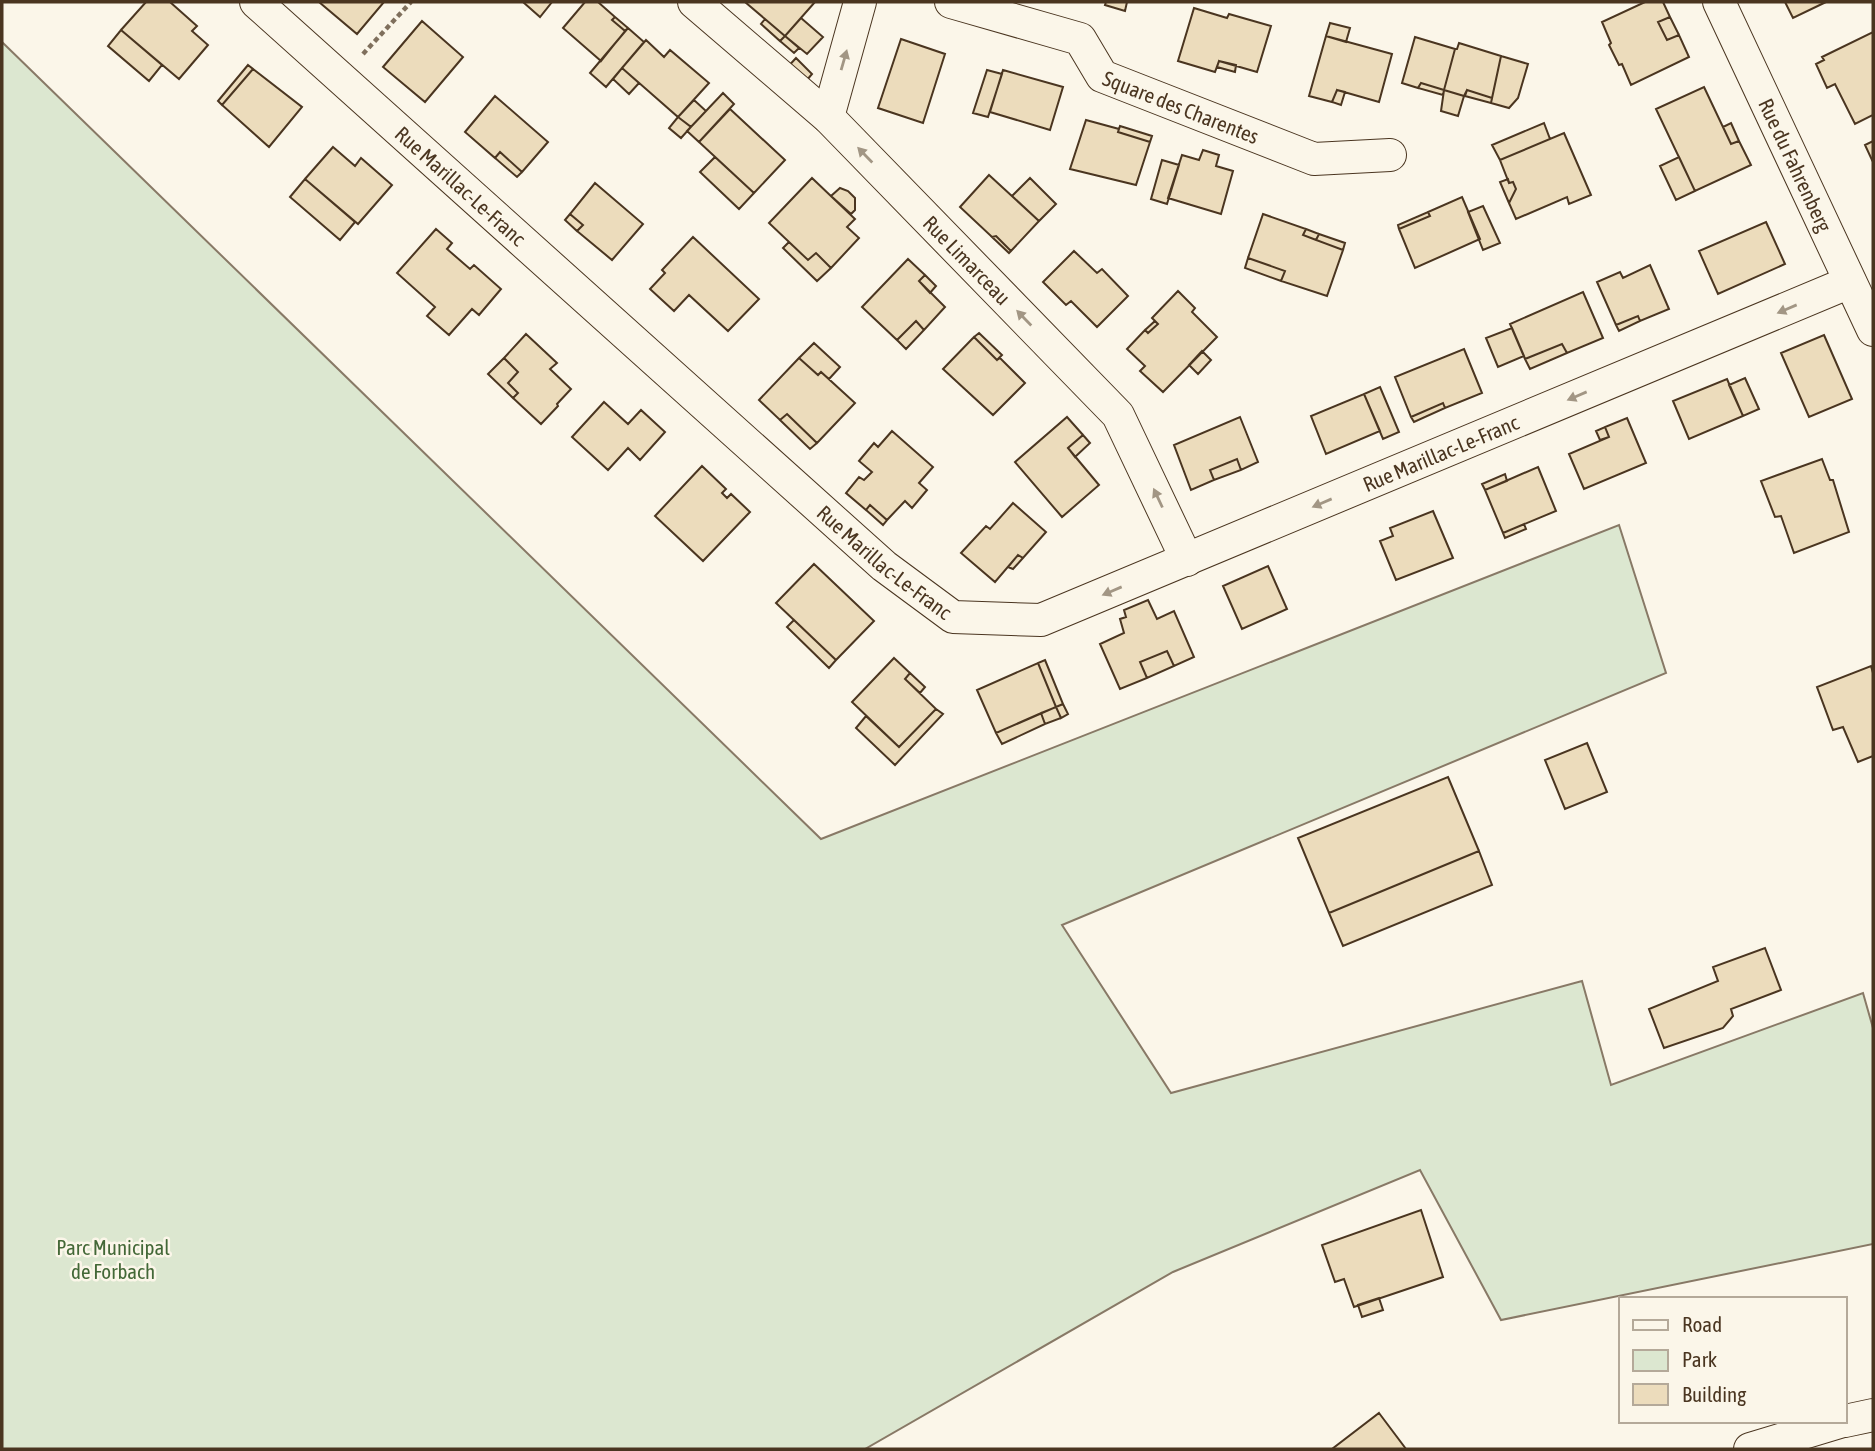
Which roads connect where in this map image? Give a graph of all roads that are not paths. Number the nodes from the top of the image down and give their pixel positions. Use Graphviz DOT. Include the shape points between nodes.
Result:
graph roads {
  1 [pos="256,2"];
  2 [pos="694,2"];
  3 [pos="860,2"];
  4 [pos="951,2"];
  5 [pos="1718,2"];
  6 [pos="828,117"];
  7 [pos="1390,155"];
  8 [pos="1850,282"];
  9 [pos="1873,330"];
  10 [pos="1187,560"];
  11 [pos="1873,1415"];
  12 [pos="1847,1420"];
  13 [pos="1837,1423"];
  14 [pos="1750,1449"];
  10 -- 1 [label="street, Rue Marillac-Le-Franc, one-way" via="1041,620 953,617 884,566"];
  2 -- 6 [label="street, Rue Limarceau"];
  6 -- 3 [label="street, one-way"];
  4 -- 7 [label="street, Square des Charentes" via="1080,39 1102,76 1314,159"];
  5 -- 8 [label="street, Rue du Fahrenberg"];
  10 -- 6 [label="street, Rue Limarceau, one-way" via="1118,415"];
  8 -- 9 [label="street, Rue du Fahrenberg"];
  8 -- 10 [label="street, Rue Marillac-Le-Franc, one-way"];
  11 -- 12 [label="street"];
  13 -- 14 [label="street"];
}
